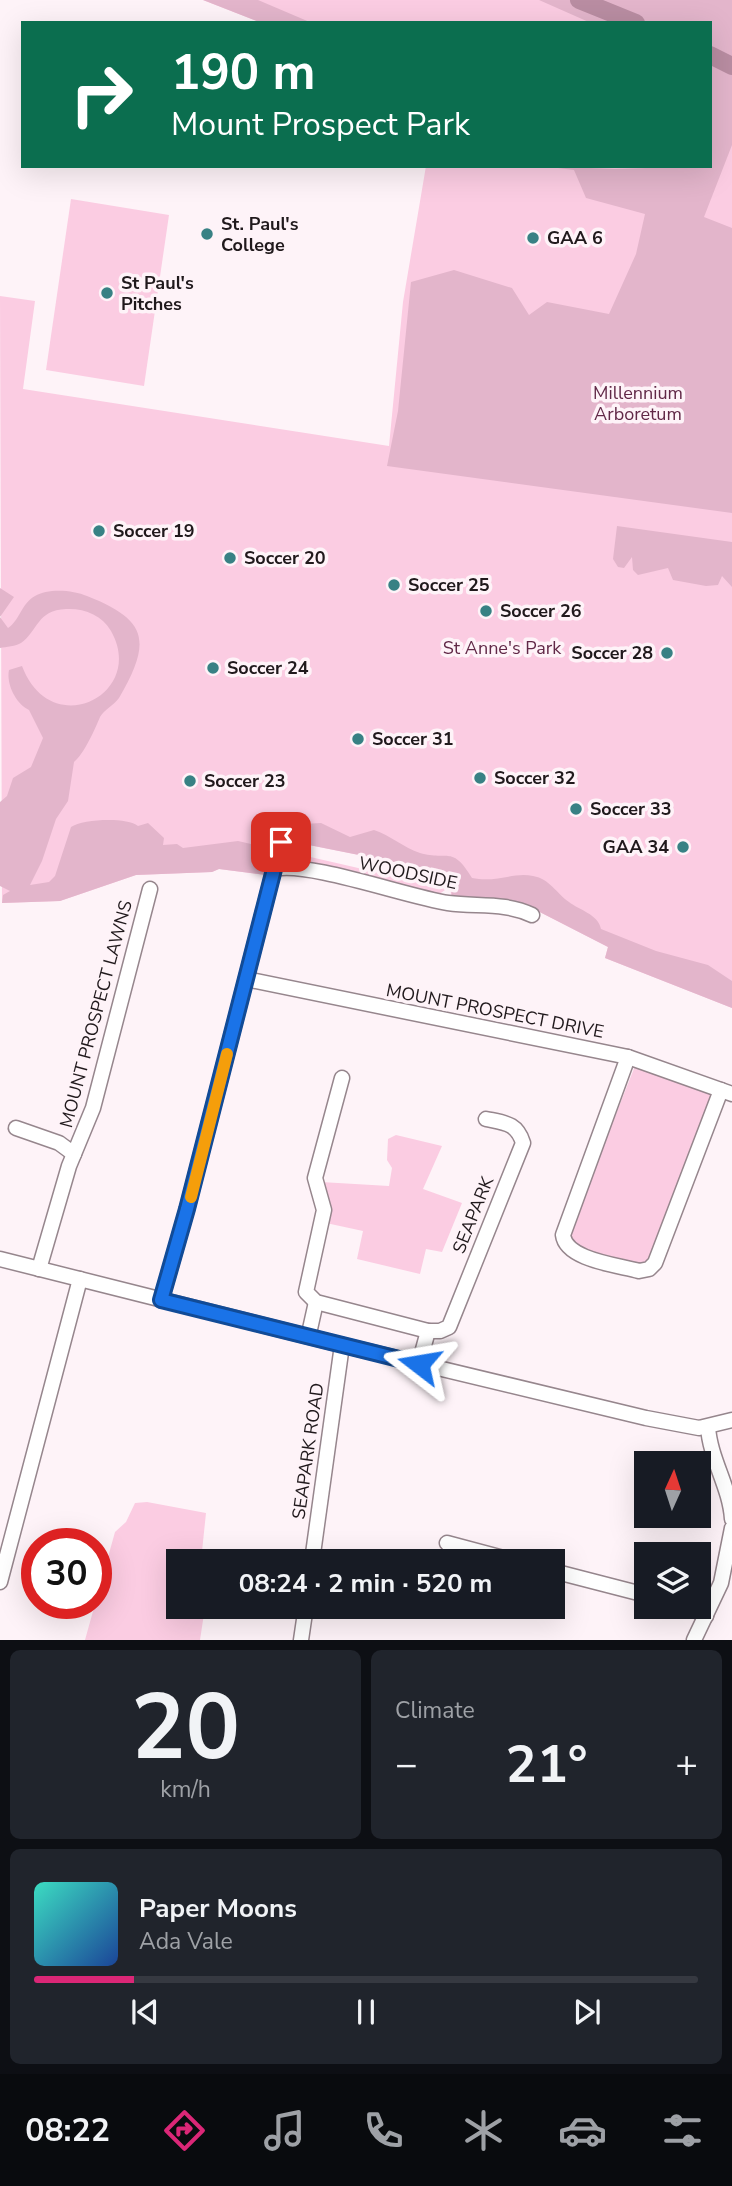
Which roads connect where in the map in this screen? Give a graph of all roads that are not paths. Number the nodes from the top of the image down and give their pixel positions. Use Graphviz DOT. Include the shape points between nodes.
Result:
graph roads {
  1 [pos="281,842"];
  2 [pos="275,869"];
  3 [pos="150,889"];
  4 [pos="532,915"];
  5 [pos="246,979"];
  6 [pos="628,1057"];
  7 [pos="342,1078"];
  8 [pos="726,1092"];
  9 [pos="486,1119"];
  10 [pos="16,1128"];
  11 [pos="74,1154"];
  12 [pos="0,1259"];
  13 [pos="38,1269"];
  14 [pos="80,1279"];
  15 [pos="161,1300"];
  16 [pos="316,1302"];
  17 [pos="310,1329"];
  18 [pos="428,1331"];
  19 [pos="342,1345"];
  20 [pos="419,1364"];
  21 [pos="732,1420"];
  22 [pos="708,1427"];
  23 [pos="731,1500"];
  24 [pos="732,1519"];
  25 [pos="732,1528"];
  26 [pos="447,1543"];
  27 [pos="314,1549"];
  28 [pos="470,1549"];
  29 [pos="565,1574"];
  30 [pos="0,1582"];
  31 [pos="634,1592"];
  32 [pos="711,1604"];
  33 [pos="304,1619"];
  34 [pos="704,1619"];
  35 [pos="301,1640"];
  36 [pos="694,1640"];
  1 -- 2 [label="street"];
  2 -- 4 [label="street, WOODSIDE" via="306,870 438,901 512,907"];
  2 -- 5 [label="street"];
  3 -- 11 [label="street, MOUNT PROSPECT LAWNS" via="93,1108"];
  5 -- 6 [label="street, MOUNT PROSPECT DRIVE"];
  5 -- 15 [label="street"];
  6 -- 8 [label="street, MOUNT PROSPECT DRIVE"];
  6 -- 8 [label="street" via="563,1235 575,1254 639,1271 655,1263"];
  7 -- 16 [label="street" via="315,1178 324,1210 306,1292"];
  9 -- 18 [label="street, SEAPARK" via="511,1124 523,1143 449,1326"];
  10 -- 11 [label="street" via="59,1143"];
  11 -- 13 [label="street, MOUNT PROSPECT LAWNS"];
  12 -- 13 [label="street"];
  13 -- 14 [label="street"];
  14 -- 15 [label="street"];
  14 -- 30 [label="street"];
  15 -- 19 [label="street"];
  16 -- 17 [label="street"];
  16 -- 18 [label="street"];
  18 -- 20 [label="street"];
  19 -- 20 [label="street"];
  19 -- 27 [label="street, SEAPARK ROAD"];
  20 -- 22 [label="street" via="646,1418"];
  21 -- 22 [label="street"];
  22 -- 23 [label="street" via="710,1447"];
  23 -- 24 [label="street"];
  25 -- 32 [label="street" via="727,1565"];
  26 -- 28 [label="street"];
  29 -- 31 [label="street"];
  33 -- 35 [label="street"];
  34 -- 36 [label="street"];
}
